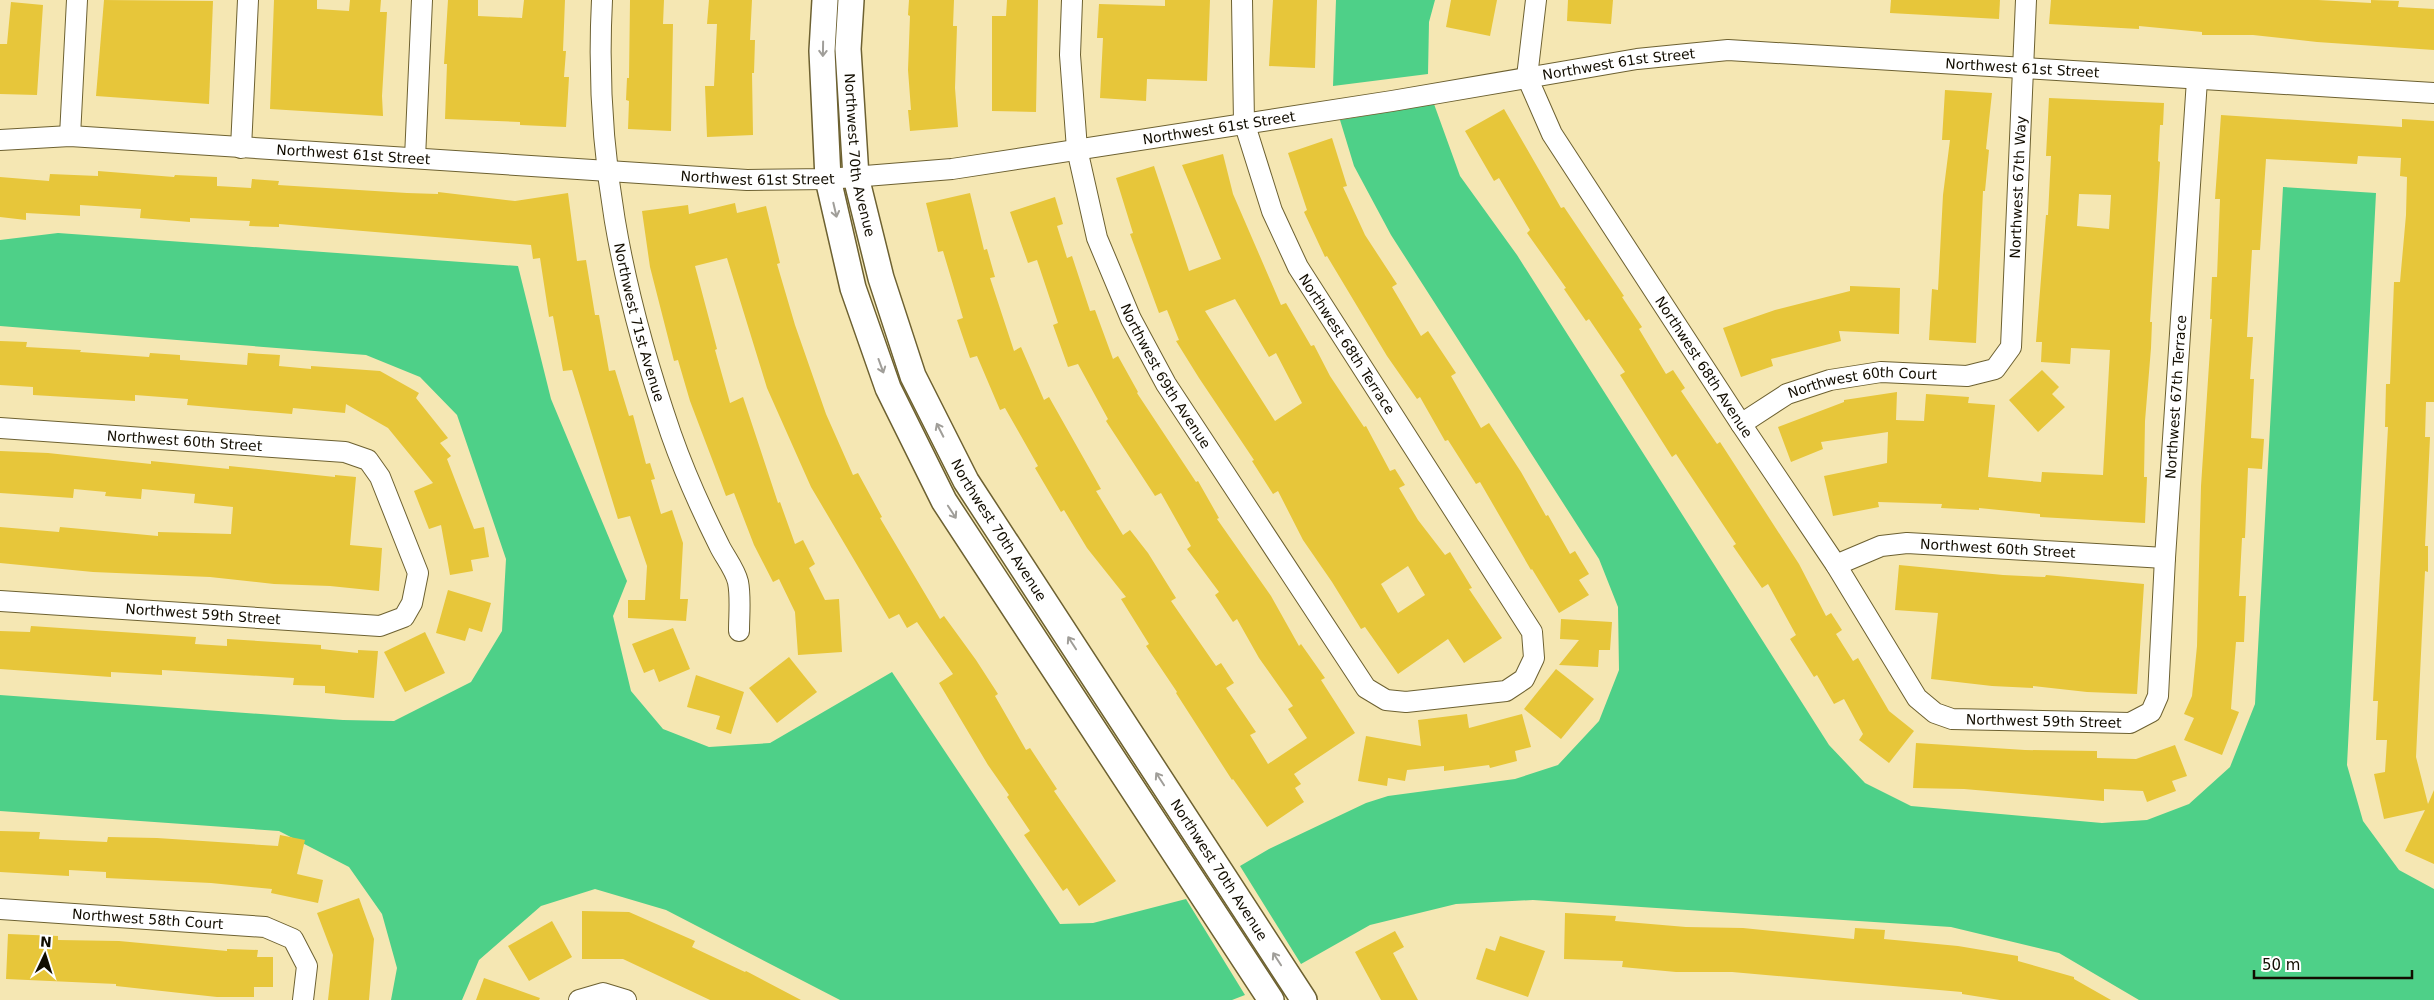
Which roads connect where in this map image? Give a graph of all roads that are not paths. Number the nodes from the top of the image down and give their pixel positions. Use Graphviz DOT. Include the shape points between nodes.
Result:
graph roads {
  1 [pos="76,0"];
  2 [pos="248,0"];
  3 [pos="422,0"];
  4 [pos="602,0"];
  5 [pos="825,0"];
  6 [pos="851,0"];
  7 [pos="1072,0"];
  8 [pos="1242,0"];
  9 [pos="1536,0"];
  10 [pos="2026,0"];
  11 [pos="2022,68"];
  12 [pos="1527,76"];
  13 [pos="2197,80"];
  14 [pos="2434,93"];
  15 [pos="1244,122"];
  16 [pos="70,136"];
  17 [pos="0,140"];
  18 [pos="241,148"];
  19 [pos="1076,149"];
  20 [pos="415,158"];
  21 [pos="606,172"];
  22 [pos="856,177"];
  23 [pos="828,179"];
  24 [pos="1995,369"];
  25 [pos="1741,424"];
  26 [pos="0,428"];
  27 [pos="2165,558"];
  28 [pos="1836,565"];
  29 [pos="0,601"];
  30 [pos="404,617"];
  31 [pos="739,631"];
  32 [pos="1386,700"];
  33 [pos="1935,712"];
  34 [pos="2151,712"];
  35 [pos="0,909"];
  36 [pos="303,1000"];
  37 [pos="579,1000"];
  38 [pos="626,1000"];
  39 [pos="1270,1000"];
  40 [pos="1304,1000"];
  1 -- 16 [label="street"];
  2 -- 18 [label="street"];
  3 -- 20 [label="street"];
  4 -- 21 [label="street, Northwest 71st Avenue" via="599,57"];
  5 -- 23 [label="street, Northwest 70th Avenue, one-way" via="822,51"];
  6 -- 22 [label="street, Northwest 70th Avenue" via="848,49"];
  7 -- 19 [label="street, Northwest 69th Avenue" via="1070,55"];
  8 -- 15 [label="street, Northwest 68th Terrace"];
  9 -- 12 [label="street"];
  10 -- 11 [label="street, Northwest 67th Way"];
  11 -- 12 [label="street, Northwest 61st Street" via="1728,50 1669,55"];
  11 -- 13 [label="street, Northwest 61st Street"];
  11 -- 24 [label="street, Northwest 67th Way" via="2011,347"];
  12 -- 15 [label="street, Northwest 61st Street"];
  12 -- 25 [label="street, Northwest 68th Avenue" via="1552,134"];
  13 -- 14 [label="street, Northwest 61st Street"];
  13 -- 27 [label="street, Northwest 67th Terrace"];
  15 -- 19 [label="street, Northwest 61st Street"];
  15 -- 32 [label="street, Northwest 68th Terrace" via="1272,211 1298,267 1532,632 1534,658 1524,679 1506,691 1406,702"];
  16 -- 17 [label="street, Northwest 61st Street"];
  16 -- 18 [label="street, Northwest 61st Street"];
  18 -- 20 [label="street, Northwest 61st Street"];
  19 -- 22 [label="street, Northwest 61st Street" via="952,169"];
  19 -- 32 [label="street, Northwest 69th Avenue" via="1097,238 1131,319 1162,376 1366,688"];
  20 -- 21 [label="street, Northwest 61st Street"];
  21 -- 23 [label="street, Northwest 61st Street" via="747,180"];
  21 -- 31 [label="street, Northwest 71st Avenue" via="624,275 648,368 679,457 738,580"];
  22 -- 23 [label="street, Northwest 61st Street"];
  40 -- 22 [label="street, Northwest 70th Avenue, one-way" via="966,480 913,376 881,278"];
  23 -- 39 [label="street, Northwest 70th Avenue, one-way" via="853,288 885,379 944,501"];
  24 -- 25 [label="street, Northwest 60th Court" via="1967,376 1882,372 1830,380 1787,394"];
  25 -- 28 [label="street, Northwest 68th Avenue"];
  26 -- 30 [label="street, Northwest 60th Street" via="345,452 368,460 380,476 418,573 412,603"];
  27 -- 28 [label="street, Northwest 60th Street" via="1907,543 1881,546"];
  27 -- 34 [label="street, Northwest 67th Terrace" via="2158,696"];
  28 -- 33 [label="street, Northwest 68th Avenue" via="1918,698"];
  29 -- 30 [label="street, Northwest 59th Street" via="380,626"];
  33 -- 34 [label="street, Northwest 59th Street" via="1952,719 2130,723"];
  35 -- 36 [label="street, Northwest 58th Court" via="264,927 293,940 308,966"];
  37 -- 38 [label="street" via="602,993"];
}
